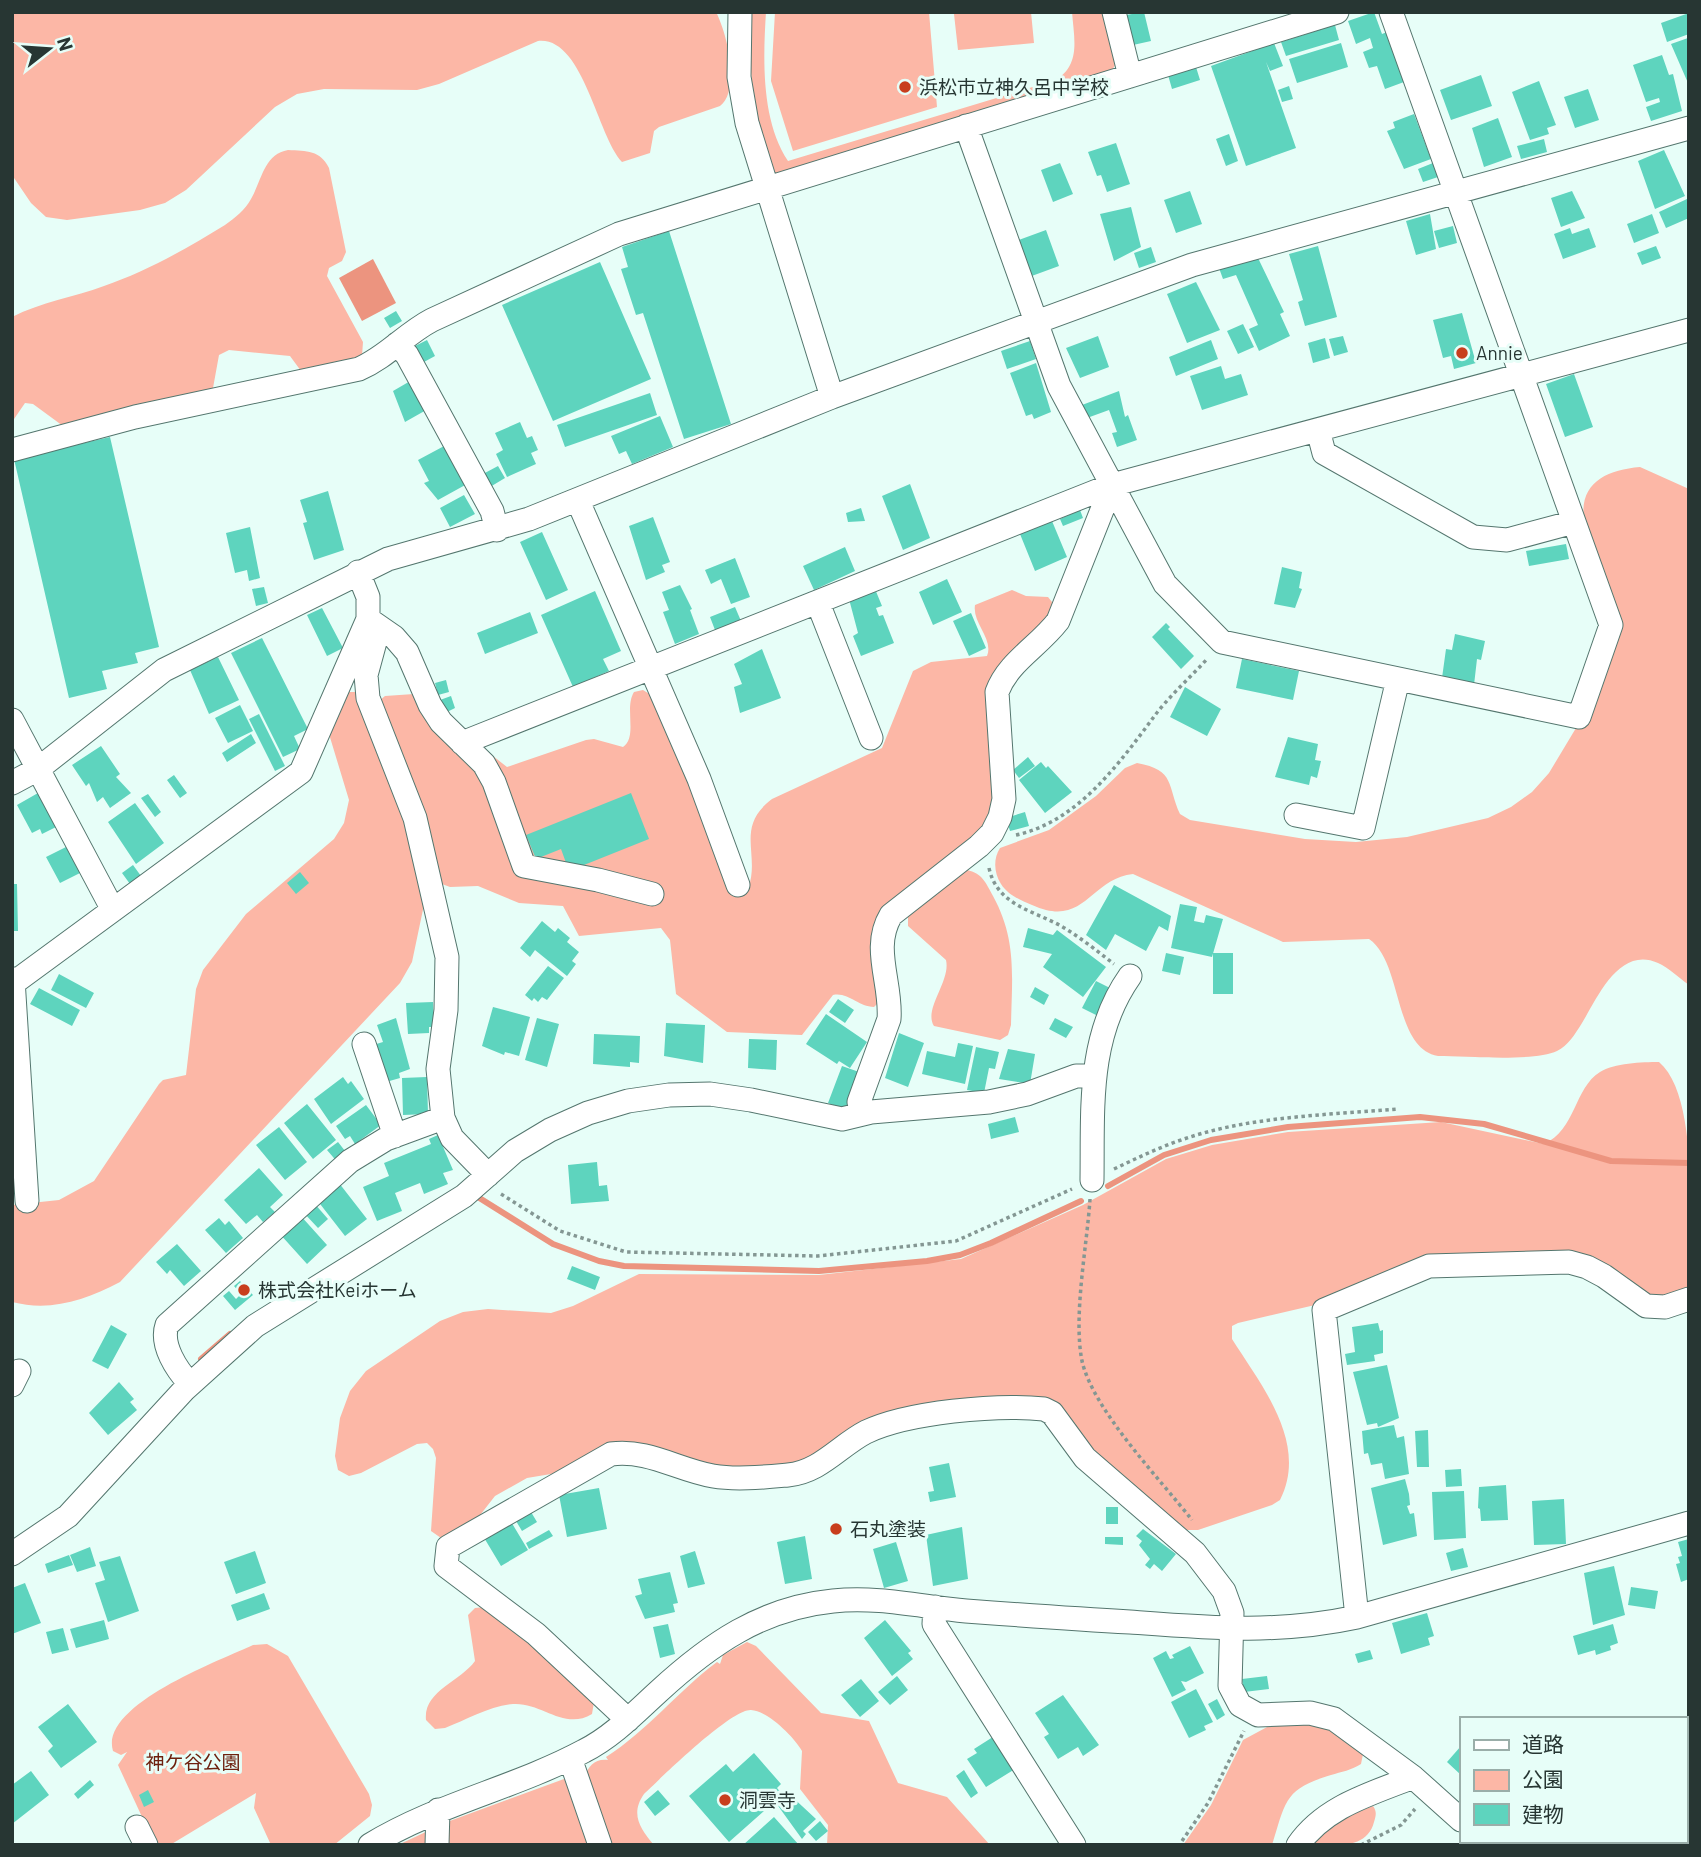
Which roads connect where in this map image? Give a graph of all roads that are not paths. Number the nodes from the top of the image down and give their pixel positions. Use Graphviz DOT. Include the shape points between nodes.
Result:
graph roads {
  1 [pos="740,12"];
  2 [pos="1114,12"];
  3 [pos="1336,12"];
  4 [pos="1391,12"];
  5 [pos="1130,76"];
  6 [pos="966,127"];
  7 [pos="1689,128"];
  8 [pos="767,188"];
  9 [pos="1455,192"];
  10 [pos="1036,322"];
  11 [pos="1689,330"];
  12 [pos="397,344"];
  13 [pos="1521,375"];
  14 [pos="832,397"];
  15 [pos="1318,430"];
  16 [pos="12,450"];
  17 [pos="1112,485"];
  18 [pos="578,501"];
  19 [pos="1574,522"];
  20 [pos="497,530"];
  21 [pos="358,572"];
  22 [pos="818,603"];
  23 [pos="373,623"];
  24 [pos="651,669"];
  25 [pos="1398,679"];
  26 [pos="12,720"];
  27 [pos="871,738"];
  28 [pos="462,743"];
  29 [pos="38,769"];
  30 [pos="12,783"];
  31 [pos="1296,815"];
  32 [pos="738,885"];
  33 [pos="652,894"];
  34 [pos="113,910"];
  35 [pos="1130,976"];
  36 [pos="13,979"];
  37 [pos="364,1044"];
  38 [pos="1094,1076"];
  39 [pos="862,1114"];
  40 [pos="443,1118"];
  41 [pos="395,1136"];
  42 [pos="1091,1180"];
  43 [pos="477,1185"];
  44 [pos="27,1201"];
  45 [pos="1689,1299"];
  46 [pos="190,1384"];
  47 [pos="1689,1523"];
  48 [pos="12,1554"];
  49 [pos="935,1607"];
  50 [pos="1357,1617"];
  51 [pos="1234,1630"];
  52 [pos="628,1720"];
  53 [pos="570,1759"];
  54 [pos="1420,1782"];
  55 [pos="438,1810"];
  56 [pos="1460,1819"];
  57 [pos="370,1845"];
  58 [pos="437,1845"];
  59 [pos="600,1845"];
  60 [pos="1074,1845"];
  61 [pos="1298,1845"];
  1 -- 8 [label="street" via="742,100"];
  2 -- 5 [label="street"];
  3 -- 5 [label="street"];
  4 -- 9 [label="street"];
  5 -- 6 [label="street"];
  6 -- 8 [label="street"];
  6 -- 10 [label="street"];
  7 -- 9 [label="street"];
  8 -- 12 [label="street" via="619,234 432,320"];
  8 -- 14 [label="street"];
  9 -- 10 [label="street" via="1223,255"];
  9 -- 13 [label="street"];
  10 -- 14 [label="street"];
  10 -- 17 [label="street" via="1059,386"];
  11 -- 13 [label="street"];
  12 -- 16 [label="street" via="372,363 343,374 135,417"];
  12 -- 20 [label="street" via="492,511"];
  13 -- 15 [label="street"];
  13 -- 19 [label="street"];
  14 -- 18 [label="street"];
  15 -- 17 [label="street"];
  15 -- 19 [label="street" via="1324,453 1473,537 1507,540"];
  17 -- 22 [label="street"];
  17 -- 25 [label="street" via="1165,584 1222,642"];
  17 -- 39 [label="street" via="1058,621 1003,676 997,692 1004,799 992,833 891,915 884,927 881,941 889,1019 859,1101"];
  18 -- 20 [label="street"];
  18 -- 24 [label="street"];
  19 -- 25 [label="street" via="1611,625 1579,717"];
  20 -- 21 [label="street" via="388,559"];
  21 -- 23 [label="street"];
  21 -- 29 [label="street" via="164,670"];
  22 -- 24 [label="street"];
  22 -- 27 [label="street"];
  23 -- 28 [label="street" via="407,652 440,722"];
  23 -- 34 [label="street" via="301,772"];
  23 -- 40 [label="street" via="366,675 368,698 415,818 447,957 438,1069"];
  24 -- 28 [label="street"];
  24 -- 32 [label="street"];
  25 -- 31 [label="street" via="1363,828"];
  26 -- 29 [label="street"];
  28 -- 33 [label="street" via="494,782 524,866"];
  29 -- 30 [label="street"];
  29 -- 34 [label="street"];
  34 -- 36 [label="street"];
  35 -- 38 [label="street" via="1105,1021"];
  36 -- 44 [label="street"];
  37 -- 41 [label="street"];
  38 -- 39 [label="street" via="1076,1076 989,1102"];
  38 -- 42 [label="street"];
  39 -- 43 [label="street" via="842,1119 710,1094 628,1101 550,1130 515,1151"];
  40 -- 41 [label="street"];
  40 -- 43 [label="street"];
  41 -- 46 [label="street" via="350,1160 167,1325 166,1340 174,1361"];
  43 -- 46 [label="street" via="255,1326"];
  45 -- 50 [label="street" via="1665,1307 1646,1306 1604,1276 1570,1262 1429,1266 1324,1310"];
  46 -- 48 [label="street" via="68,1516"];
  47 -- 50 [label="street"];
  49 -- 51 [label="street"];
  49 -- 52 [label="street" via="863,1600 784,1610 736,1630 692,1660"];
  49 -- 60 [label="street" via="934,1624"];
  50 -- 51 [label="street" via="1302,1628"];
  51 -- 52 [label="street" via="1224,1591 1211,1570 1078,1451 1058,1420 1044,1409 911,1416 863,1434 820,1465 790,1475 715,1476 628,1451 611,1454 448,1547 446,1566 536,1634"];
  51 -- 54 [label="street" via="1230,1686 1240,1705 1269,1716 1322,1714 1334,1719"];
  52 -- 53 [label="street"];
  53 -- 55 [label="street"];
  53 -- 59 [label="street"];
  54 -- 56 [label="street"];
  54 -- 61 [label="street" via="1333,1810"];
  55 -- 57 [label="street"];
  55 -- 58 [label="street"];
}
